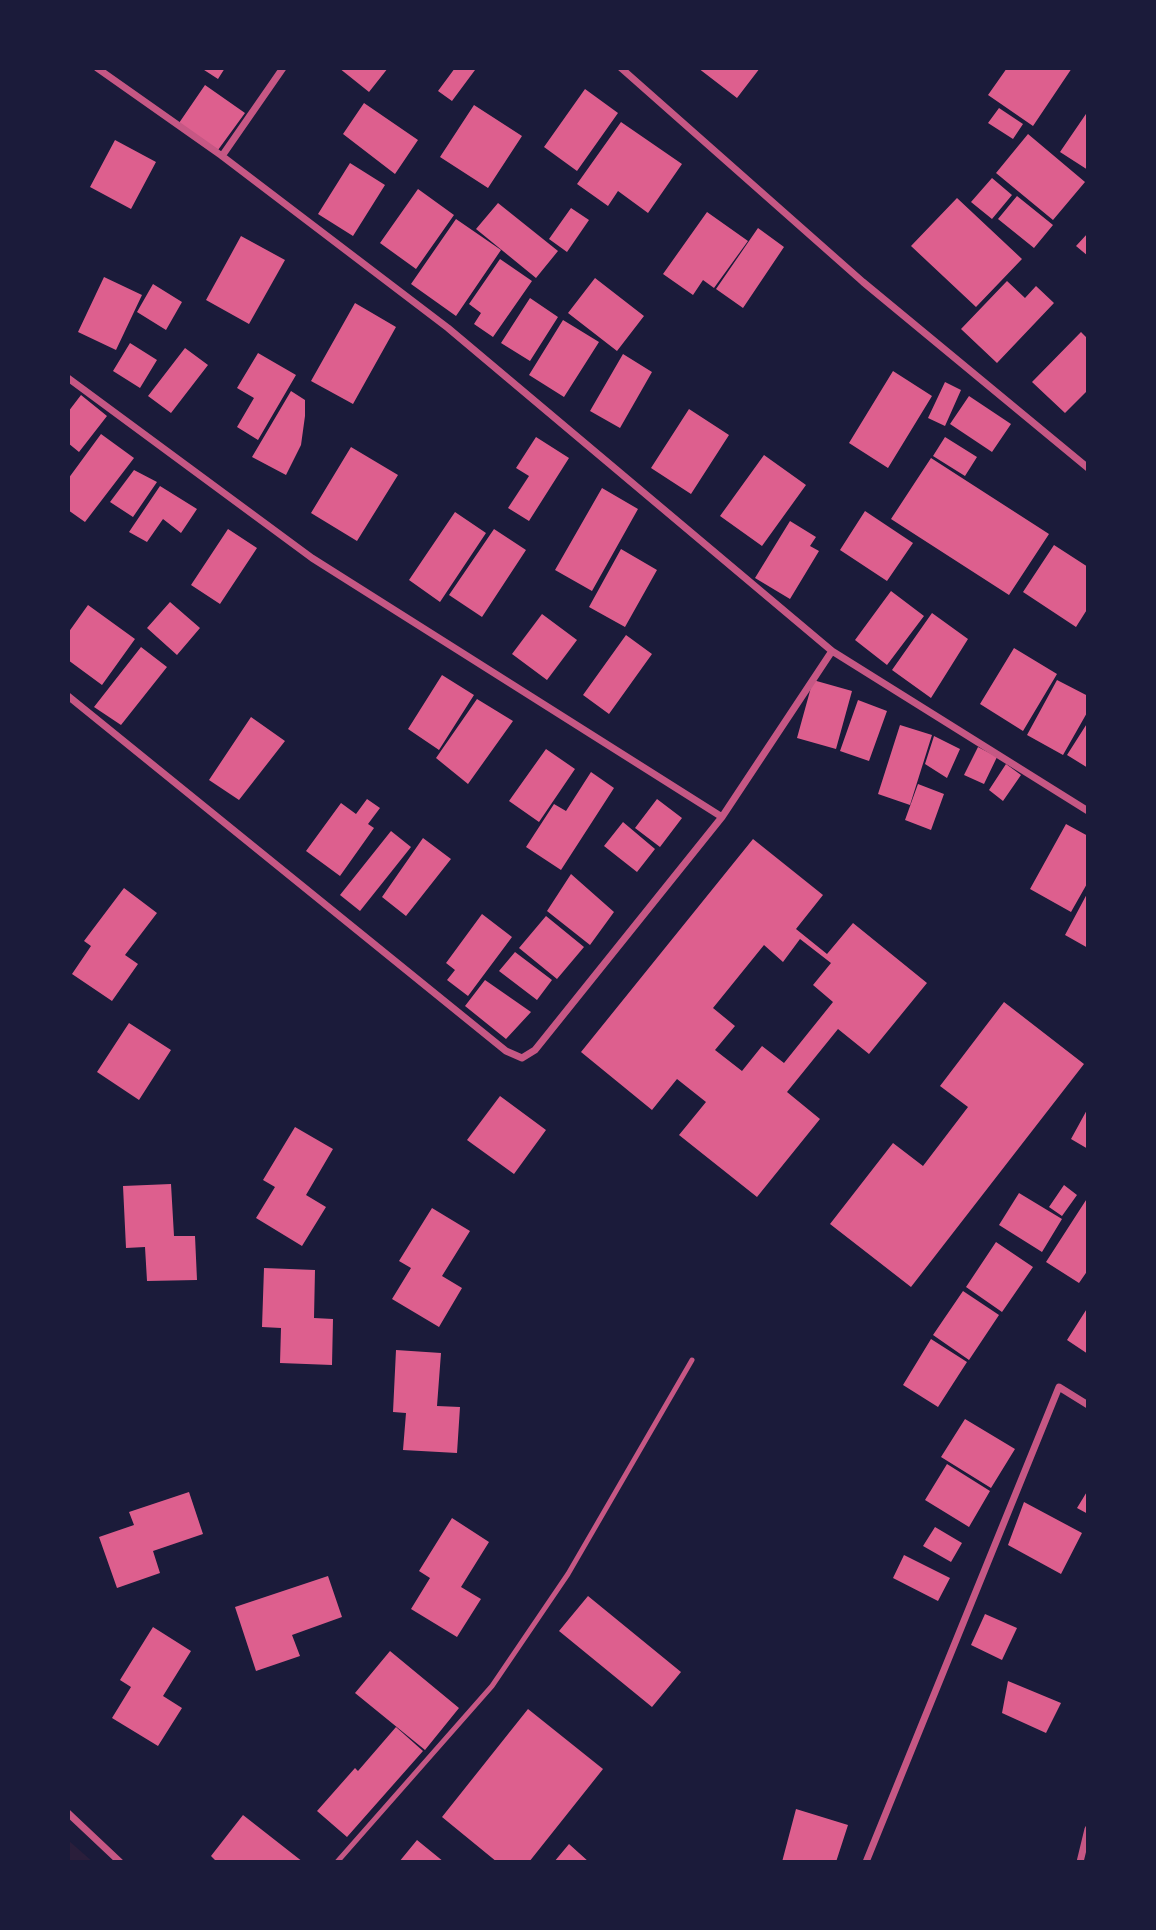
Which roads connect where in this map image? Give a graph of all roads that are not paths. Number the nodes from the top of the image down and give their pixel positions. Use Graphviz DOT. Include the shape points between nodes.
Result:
graph roads {
  1 [pos="97,68"];
  2 [pos="283,68"];
  3 [pos="621,68"];
  4 [pos="222,156"];
  5 [pos="68,378"];
  6 [pos="1088,468"];
  7 [pos="832,651"];
  8 [pos="68,696"];
  9 [pos="1088,811"];
  10 [pos="722,817"];
  11 [pos="692,1360"];
  12 [pos="1088,1405"];
  13 [pos="68,1813"];
  14 [pos="1088,1829"];
  15 [pos="120,1862"];
  16 [pos="337,1862"];
  17 [pos="866,1862"];
  18 [pos="1080,1862"];
  1 -- 4 [label="street"];
  2 -- 4 [label="street"];
  3 -- 6 [label="street" via="863,282"];
  4 -- 7 [label="street" via="448,328"];
  5 -- 10 [label="street" via="312,558"];
  7 -- 9 [label="street"];
  7 -- 10 [label="street"];
  8 -- 10 [label="street" via="506,1051 522,1058 535,1050"];
  11 -- 16 [label="lane" via="568,1574 492,1686"];
  12 -- 17 [label="street" via="1059,1387"];
  13 -- 15 [label="street"];
  14 -- 18 [label="street"];
}
